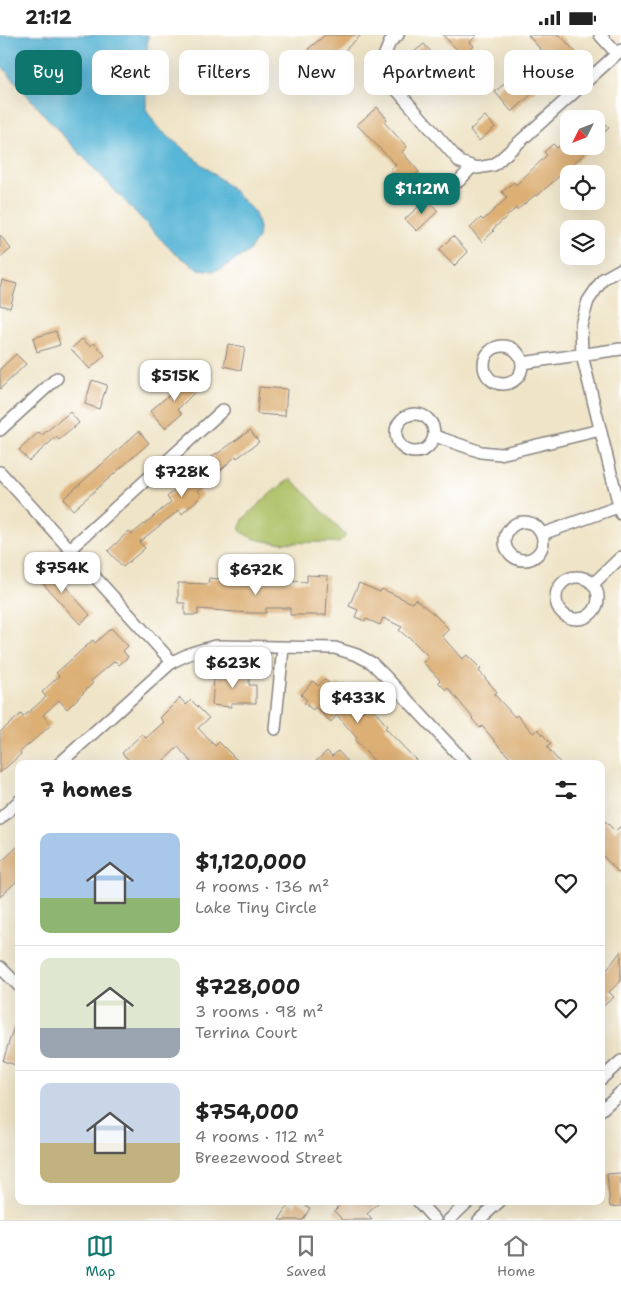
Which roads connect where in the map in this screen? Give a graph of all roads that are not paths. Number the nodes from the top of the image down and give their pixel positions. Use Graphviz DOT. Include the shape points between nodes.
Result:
graph roads {
  1 [pos="398,35"];
  2 [pos="600,35"];
  3 [pos="619,52"];
  4 [pos="472,167"];
  5 [pos="459,181"];
  6 [pos="621,269"];
  7 [pos="621,349"];
  8 [pos="582,355"];
  9 [pos="522,363"];
  10 [pos="57,378"];
  11 [pos="223,409"];
  12 [pos="0,430"];
  13 [pos="600,430"];
  14 [pos="435,436"];
  15 [pos="0,472"];
  16 [pos="620,511"];
  17 [pos="542,534"];
  18 [pos="70,549"];
  19 [pos="621,557"];
  20 [pos="593,584"];
  21 [pos="283,648"];
  22 [pos="172,662"];
  23 [pos="274,729"];
  24 [pos="63,760"];
  25 [pos="463,760"];
  26 [pos="15,805"];
  27 [pos="0,819"];
  28 [pos="0,967"];
  29 [pos="15,982"];
  30 [pos="621,1061"];
  31 [pos="605,1075"];
  32 [pos="621,1092"];
  33 [pos="605,1106"];
  34 [pos="422,1205"];
  35 [pos="465,1205"];
  36 [pos="496,1205"];
  37 [pos="435,1220"];
  38 [pos="448,1220"];
  39 [pos="479,1220"];
  1 -- 4 [label="street" via="390,42 382,61 388,80 460,162"];
  2 -- 3 [label="street"];
  3 -- 4 [label="street" via="494,165"];
  4 -- 5 [label="street"];
  6 -- 8 [label="street" via="603,279 588,301 580,325"];
  7 -- 8 [label="street"];
  8 -- 9 [label="street"];
  8 -- 13 [label="street"];
  10 -- 12 [label="street"];
  11 -- 18 [label="street"];
  13 -- 14 [label="street" via="500,453 481,452"];
  13 -- 16 [label="street"];
  15 -- 18 [label="street"];
  16 -- 17 [label="street"];
  18 -- 22 [label="street"];
  19 -- 20 [label="street"];
  21 -- 22 [label="street" via="215,646"];
  21 -- 23 [label="street"];
  21 -- 25 [label="street" via="335,648 372,663"];
  22 -- 24 [label="street"];
  26 -- 27 [label="street"];
  28 -- 29 [label="street"];
  30 -- 31 [label="street"];
  32 -- 33 [label="street"];
  34 -- 37 [label="street"];
  35 -- 38 [label="street"];
  36 -- 39 [label="street"];
}
